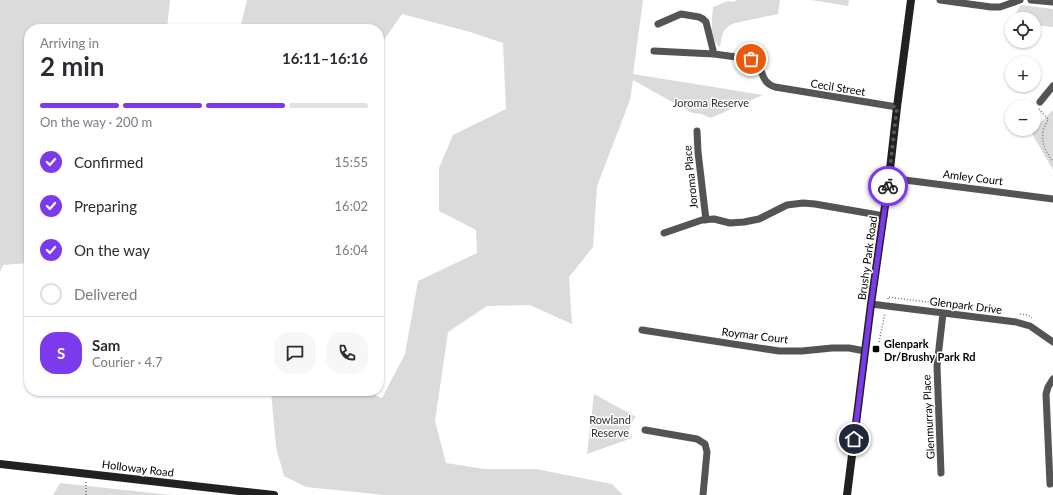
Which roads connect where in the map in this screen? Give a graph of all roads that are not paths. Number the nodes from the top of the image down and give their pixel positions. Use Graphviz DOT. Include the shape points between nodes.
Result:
graph roads {
  1 [pos="911,0"];
  2 [pos="940,0"];
  3 [pos="1020,0"];
  4 [pos="1031,0"];
  5 [pos="1053,2"];
  6 [pos="658,24"];
  7 [pos="654,51"];
  8 [pos="714,54"];
  9 [pos="1053,86"];
  10 [pos="1041,101"];
  11 [pos="897,107"];
  12 [pos="697,131"];
  13 [pos="889,178"];
  14 [pos="1053,199"];
  15 [pos="884,216"];
  16 [pos="706,220"];
  17 [pos="664,233"];
  18 [pos="871,304"];
  19 [pos="943,313"];
  20 [pos="642,330"];
  21 [pos="1053,342"];
  22 [pos="865,351"];
  23 [pos="1053,379"];
  24 [pos="645,430"];
  25 [pos="0,464"];
  26 [pos="941,473"];
  27 [pos="1050,484"];
  28 [pos="274,495"];
  29 [pos="703,495"];
  30 [pos="846,495"];
  1 -- 11 [label="main road, Brushy Park Road"];
  2 -- 3 [label="street" via="992,7"];
  4 -- 5 [label="street"];
  6 -- 8 [label="street" via="681,14 703,19"];
  7 -- 8 [label="street"];
  8 -- 11 [label="street, Cecil Street" via="755,61 765,82 770,86"];
  9 -- 10 [label="street"];
  11 -- 13 [label="main road, Brushy Park Road"];
  12 -- 16 [label="street, Joroma Place"];
  13 -- 14 [label="street, Amley Court"];
  13 -- 15 [label="main road, Brushy Park Road"];
  15 -- 16 [label="street, Joroma Place" via="803,203 787,205 759,219 744,222"];
  15 -- 18 [label="main road, Brushy Park Road"];
  16 -- 17 [label="street, Joroma Place"];
  18 -- 19 [label="street, Glenpark Drive"];
  18 -- 22 [label="main road, Brushy Park Road"];
  19 -- 21 [label="street, Glenpark Drive" via="1016,322 1030,326"];
  19 -- 26 [label="street, Glenmurray Place" via="937,366"];
  20 -- 22 [label="street, Roymar Court" via="779,351 849,348"];
  22 -- 30 [label="main road, Brushy Park Road"];
  23 -- 27 [label="street" via="1046,394"];
  24 -- 29 [label="street" via="697,439 705,444 707,452"];
  25 -- 28 [label="main road, Holloway Road"];
}
